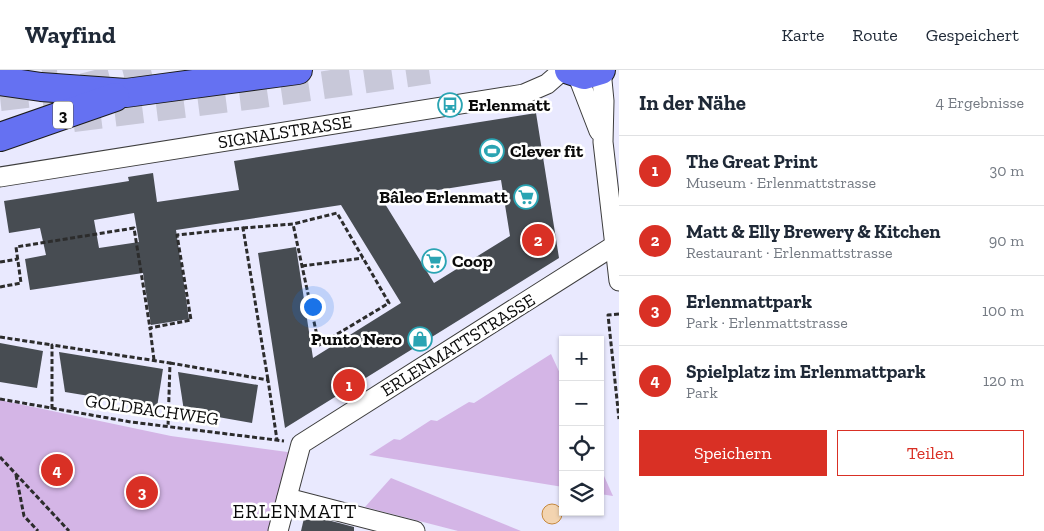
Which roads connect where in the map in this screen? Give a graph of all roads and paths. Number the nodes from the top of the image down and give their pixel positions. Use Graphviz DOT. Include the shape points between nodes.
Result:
graph roads {
  1 [pos="298,70"];
  2 [pos="582,71"];
  3 [pos="0,80"];
  4 [pos="126,93"];
  5 [pos="0,137"];
  6 [pos="0,177"];
  7 [pos="293,224"];
  8 [pos="243,228"];
  9 [pos="615,246"];
  10 [pos="363,258"];
  11 [pos="18,259"];
  12 [pos="0,262"];
  13 [pos="302,266"];
  14 [pos="619,281"];
  15 [pos="0,287"];
  16 [pos="619,314"];
  17 [pos="150,328"];
  18 [pos="0,337"];
  19 [pos="52,345"];
  20 [pos="154,360"];
  21 [pos="170,363"];
  22 [pos="268,380"];
  23 [pos="615,380"];
  24 [pos="619,384"];
  25 [pos="0,399"];
  26 [pos="52,409"];
  27 [pos="619,419"];
  28 [pos="168,426"];
  29 [pos="277,440"];
  30 [pos="301,444"];
  31 [pos="0,457"];
  32 [pos="15,474"];
  33 [pos="287,498"];
  34 [pos="38,531"];
  35 [pos="69,531"];
  36 [pos="278,531"];
  37 [pos="415,531"];
  1 -- 4 [label="main road, 3"];
  2 -- 6 [label="street, SIGNALSTRASSE" via="524,94"];
  2 -- 9 [label="street" via="603,142"];
  3 -- 4 [label="main road, 3" via="41,87"];
  4 -- 5 [label="main road, 3"];
  7 -- 8 [label="path"];
  7 -- 10 [label="path" via="337,213"];
  7 -- 13 [label="path"];
  8 -- 17 [label="path" via="177,235 191,320"];
  8 -- 22 [label="path"];
  9 -- 14 [label="street"];
  9 -- 30 [label="street, ERLENMATTSTRASSE"];
  10 -- 13 [label="path"];
  10 -- 13 [label="path" via="389,303 319,344"];
  11 -- 12 [label="path"];
  11 -- 15 [label="path" via="21,283"];
  11 -- 17 [label="path" via="16,247 134,228"];
  16 -- 23 [label="path" via="608,315"];
  17 -- 20 [label="path"];
  18 -- 19 [label="path"];
  19 -- 20 [label="path"];
  19 -- 26 [label="path"];
  20 -- 21 [label="path"];
  21 -- 22 [label="path"];
  21 -- 28 [label="path"];
  22 -- 29 [label="path"];
  23 -- 24 [label="path"];
  23 -- 27 [label="path"];
  25 -- 26 [label="path, GOLDBACHWEG"];
  26 -- 28 [label="path, GOLDBACHWEG"];
  28 -- 29 [label="path, GOLDBACHWEG"];
  29 -- 30 [label="path, GOLDBACHWEG"];
  30 -- 33 [label="street"];
  31 -- 32 [label="path"];
  32 -- 34 [label="path" via="24,516"];
  32 -- 35 [label="path"];
  33 -- 36 [label="street"];
  33 -- 37 [label="street"];
}
